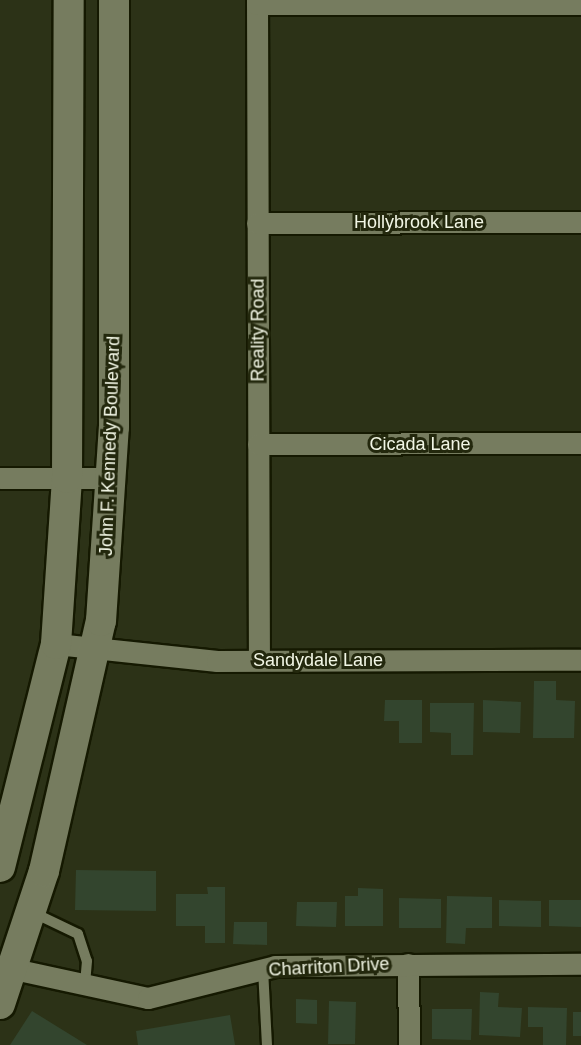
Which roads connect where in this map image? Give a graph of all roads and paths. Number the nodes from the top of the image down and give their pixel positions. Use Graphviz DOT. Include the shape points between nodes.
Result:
graph roads {
  1 [pos="69,0"];
  2 [pos="114,0"];
  3 [pos="257,2"];
  4 [pos="581,4"];
  5 [pos="581,222"];
  6 [pos="257,223"];
  7 [pos="581,443"];
  8 [pos="258,444"];
  9 [pos="0,478"];
  10 [pos="67,478"];
  11 [pos="113,478"];
  12 [pos="56,643"];
  13 [pos="95,649"];
  14 [pos="259,660"];
  15 [pos="581,660"];
  16 [pos="0,867"];
  17 [pos="32,912"];
  18 [pos="408,964"];
  19 [pos="581,964"];
  20 [pos="7,969"];
  21 [pos="263,969"];
  22 [pos="85,986"];
  23 [pos="0,1004"];
  24 [pos="267,1045"];
  25 [pos="409,1045"];
  1 -- 10 [label="main road"];
  2 -- 11 [label="main road, John F. Kennedy Boulevard"];
  3 -- 4 [label="street"];
  3 -- 6 [label="street, Reality Road"];
  5 -- 6 [label="street, Hollybrook Lane"];
  6 -- 8 [label="street, Reality Road"];
  7 -- 8 [label="street, Cicada Lane"];
  8 -- 14 [label="street, Reality Road"];
  9 -- 10 [label="street"];
  10 -- 11 [label="street"];
  10 -- 12 [label="main road"];
  11 -- 13 [label="main road, John F. Kennedy Boulevard"];
  12 -- 13 [label="street, Sandydale Lane"];
  12 -- 16 [label="main road"];
  13 -- 14 [label="street, Sandydale Lane"];
  13 -- 17 [label="main road, John F. Kennedy Boulevard"];
  14 -- 15 [label="street, Sandydale Lane"];
  17 -- 20 [label="main road, John F. Kennedy Boulevard"];
  17 -- 22 [label="lane" via="78,934 88,961"];
  18 -- 19 [label="street, Charriton Drive"];
  18 -- 21 [label="street, Charriton Drive"];
  18 -- 25 [label="street"];
  20 -- 22 [label="street, Charriton Drive"];
  20 -- 23 [label="main road, John F. Kennedy Boulevard"];
  21 -- 22 [label="street, Charriton Drive" via="148,998"];
  21 -- 24 [label="lane"];
}
